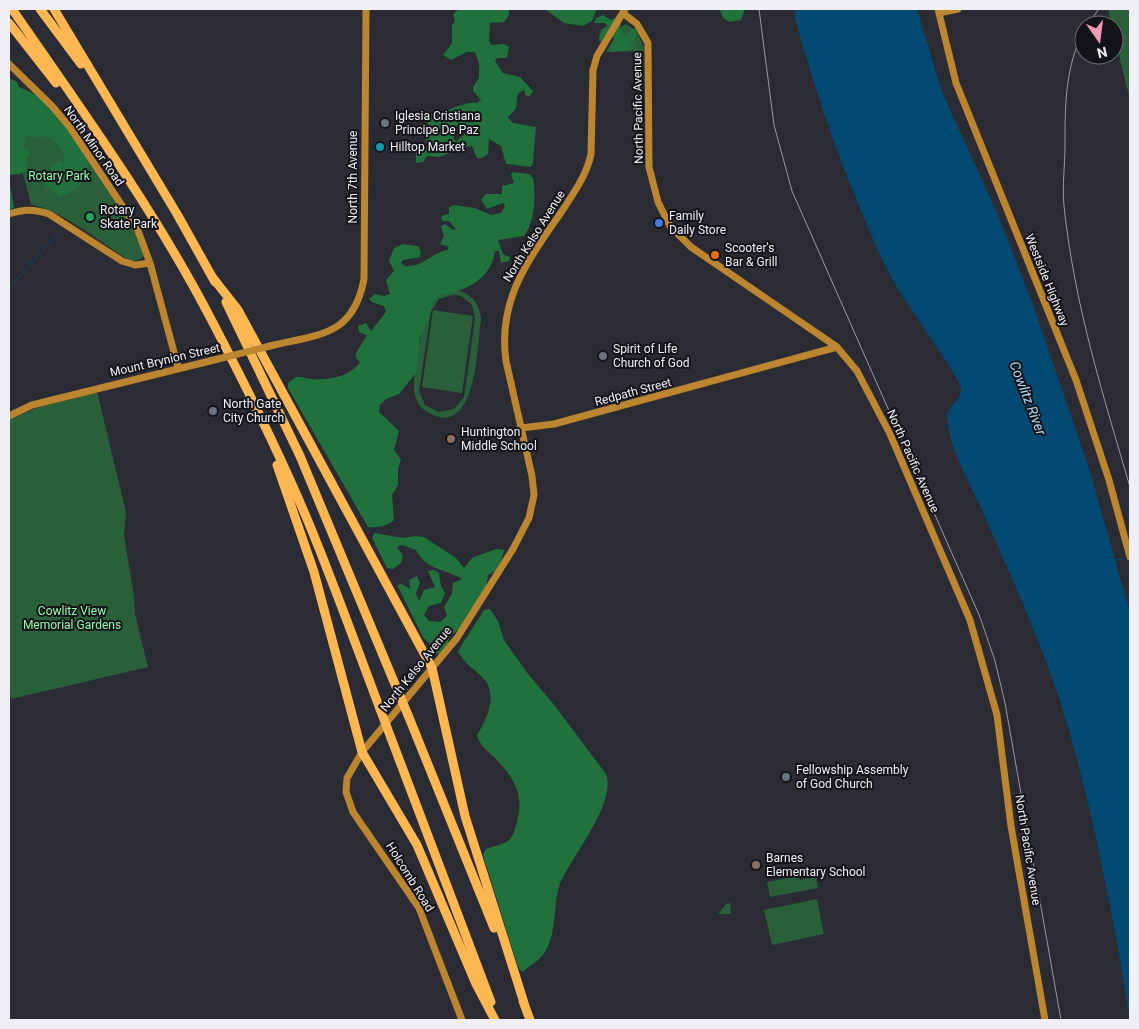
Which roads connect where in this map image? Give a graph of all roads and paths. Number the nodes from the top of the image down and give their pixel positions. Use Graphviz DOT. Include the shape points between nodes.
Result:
graph roads {
  1 [pos="12,9"];
  2 [pos="40,9"];
  3 [pos="54,9"];
  4 [pos="366,9"];
  5 [pos="958,9"];
  6 [pos="624,11"];
  7 [pos="938,11"];
  8 [pos="9,23"];
  9 [pos="9,64"];
  10 [pos="111,105"];
  11 [pos="104,141"];
  12 [pos="9,214"];
  13 [pos="150,263"];
  14 [pos="213,278"];
  15 [pos="328,332"];
  16 [pos="837,347"];
  17 [pos="178,367"];
  18 [pos="9,416"];
  19 [pos="521,428"];
  20 [pos="267,430"];
  21 [pos="1130,557"];
  22 [pos="432,668"];
  23 [pos="362,752"];
  24 [pos="524,1006"];
  25 [pos="462,1020"];
  26 [pos="496,1020"];
  27 [pos="530,1020"];
  28 [pos="1045,1020"];
  1 -- 11 [label="highway"];
  2 -- 10 [label="highway"];
  3 -- 10 [label="highway"];
  4 -- 15 [label="street, North 7th Avenue" via="364,279 352,314"];
  5 -- 7 [label="street"];
  6 -- 16 [label="street, North Pacific Avenue" via="637,24 648,43 649,167 658,202 670,226 691,247"];
  6 -- 19 [label="street, North Kelso Avenue" via="597,56 593,70 588,166 580,184 516,284 507,310 504,347"];
  7 -- 21 [label="street, Westside Highway" via="956,83 1076,380"];
  8 -- 11 [label="highway"];
  9 -- 13 [label="street, North Minor Road" via="52,106 94,161 137,228"];
  10 -- 14 [label="highway"];
  11 -- 20 [label="highway" via="200,299"];
  12 -- 13 [label="street" via="36,210 49,214 122,261 135,265"];
  13 -- 17 [label="street, North Minor Road"];
  14 -- 22 [label="highway" via="238,310"];
  14 -- 24 [label="highway, bridge" via="249,345 300,456"];
  15 -- 17 [label="street, Mount Brynion Street, bridge"];
  16 -- 19 [label="street, Redpath Street" via="563,422"];
  16 -- 28 [label="street, North Pacific Avenue" via="857,371 890,434 970,620 997,715"];
  17 -- 18 [label="street, Mount Brynion Street" via="32,405"];
  19 -- 22 [label="street, North Kelso Avenue" via="533,487 530,518 456,638"];
  20 -- 23 [label="highway" via="314,572"];
  20 -- 26 [label="highway, bridge" via="310,525"];
  22 -- 23 [label="street, North Kelso Avenue"];
  22 -- 24 [label="highway" via="466,821"];
  23 -- 25 [label="street, Holcomb Road" via="347,778 348,802 418,908"];
  23 -- 26 [label="highway" via="417,845 476,984"];
  24 -- 27 [label="highway"];
}
